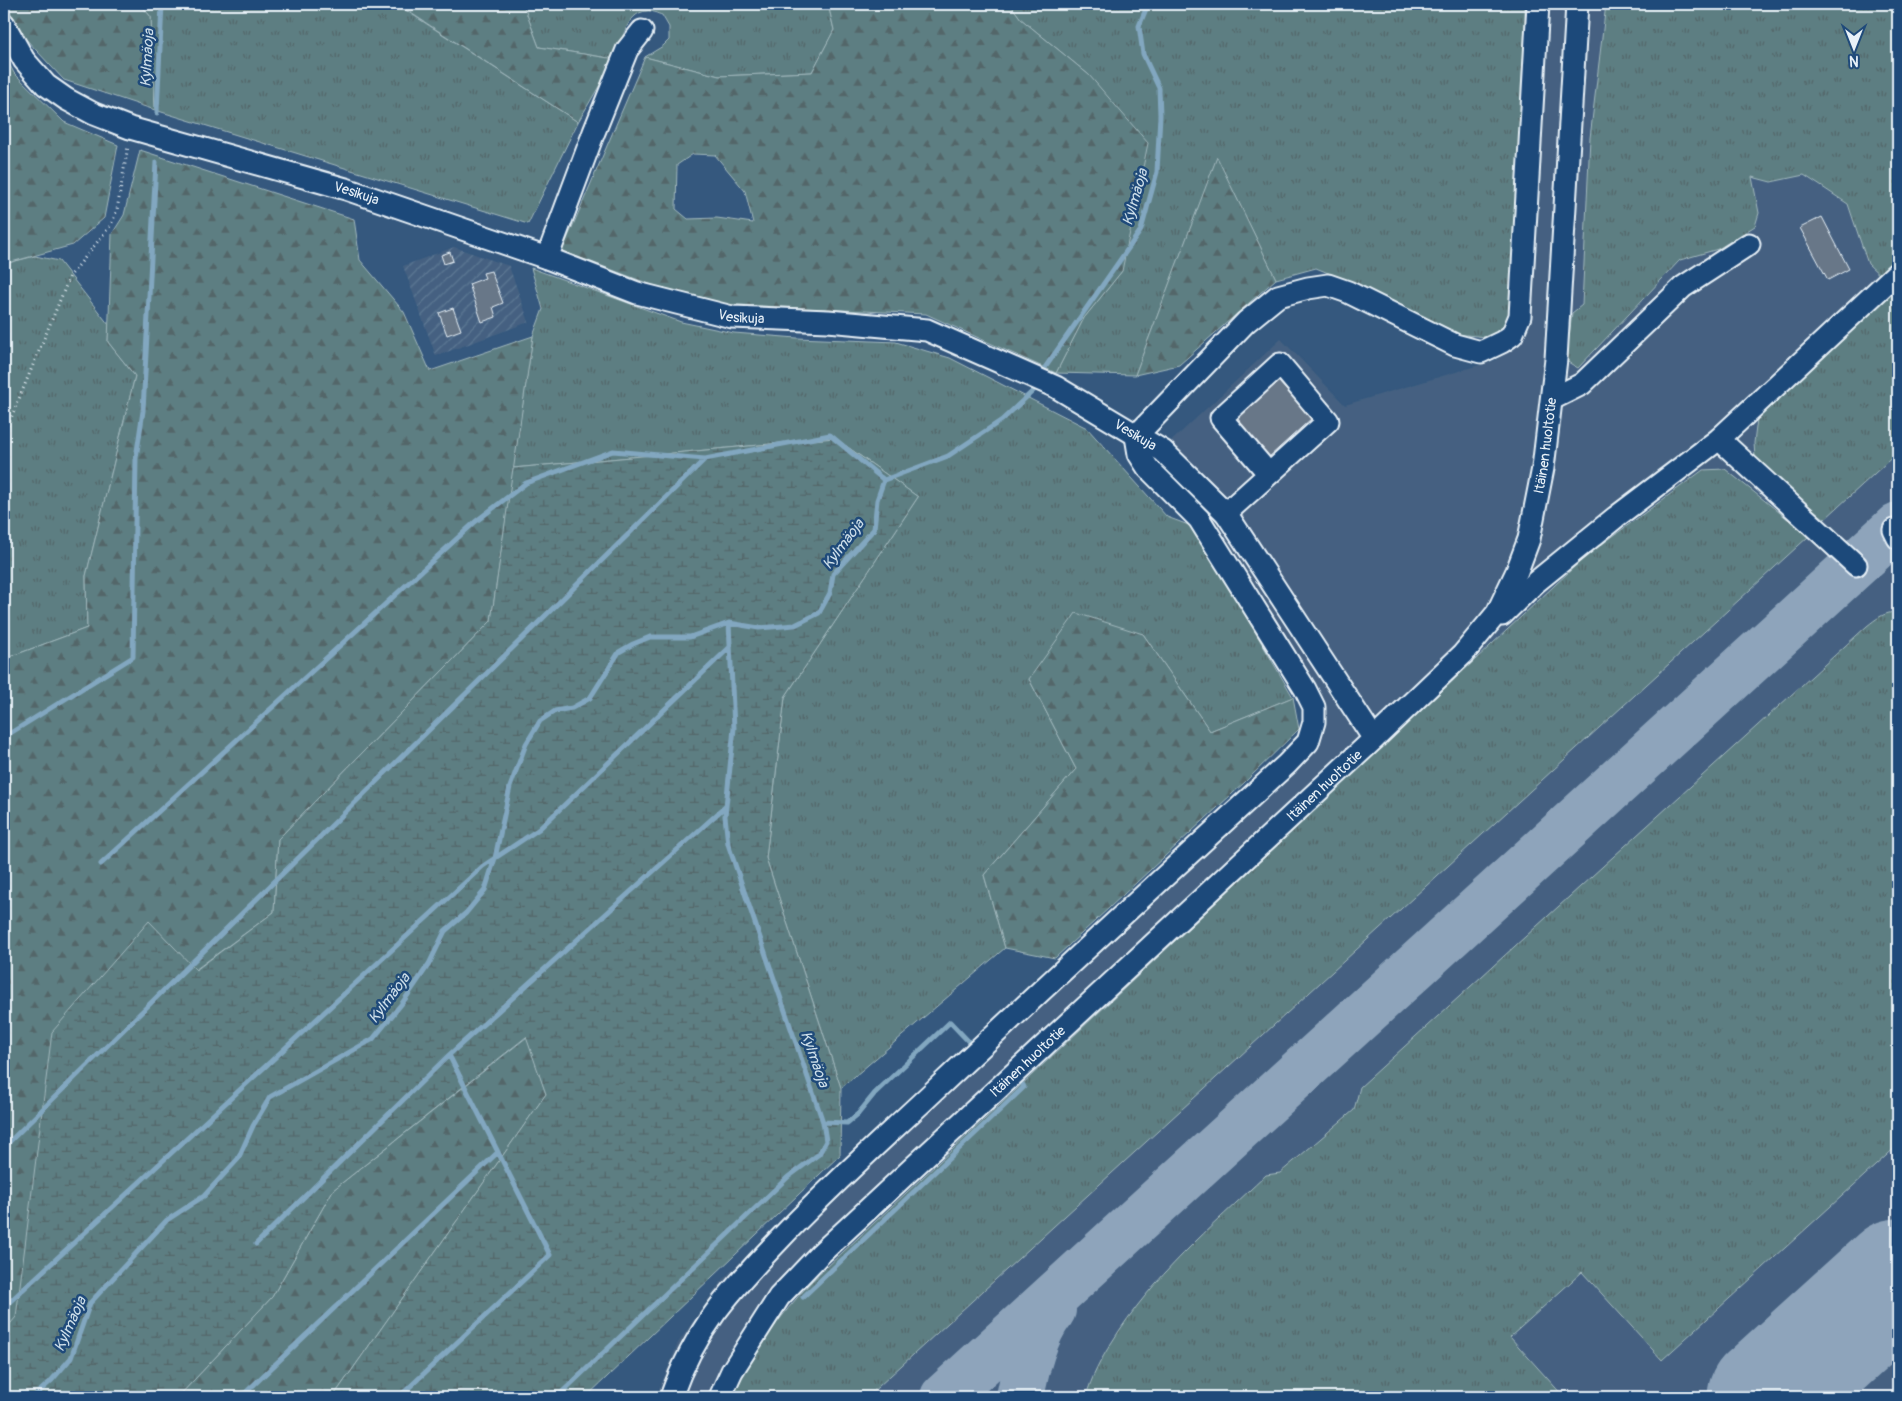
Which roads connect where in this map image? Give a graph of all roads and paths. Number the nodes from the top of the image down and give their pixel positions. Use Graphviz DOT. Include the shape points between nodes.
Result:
graph roads {
  1 [pos="1538,4"];
  2 [pos="1577,4"];
  3 [pos="4,24"];
  4 [pos="642,32"];
  5 [pos="130,128"];
  6 [pos="1749,244"];
  7 [pos="547,258"];
  8 [pos="1898,272"];
  9 [pos="1552,398"];
  10 [pos="4,435"];
  11 [pos="1136,436"];
  12 [pos="1719,439"];
  13 [pos="1269,474"];
  14 [pos="1226,513"];
  15 [pos="1856,565"];
  16 [pos="1463,654"];
  17 [pos="1374,740"];
  18 [pos="671,1397"];
  19 [pos="720,1397"];
  1 -- 11 [label="lane" via="1520,316 1512,335 1481,352 1455,344 1328,285 1278,296 1246,322"];
  2 -- 9 [label="lane, Itäinen huoltotie"];
  3 -- 5 [label="lane, Vesikuja" via="24,60 46,85 94,114"];
  4 -- 7 [label="lane" via="628,50"];
  5 -- 7 [label="lane, Vesikuja" via="346,189"];
  5 -- 10 [label="path" via="111,225 70,276"];
  6 -- 9 [label="lane" via="1683,287 1582,384"];
  7 -- 11 [label="lane, Vesikuja" via="637,293 732,317 927,330 1056,387"];
  8 -- 12 [label="lane"];
  9 -- 16 [label="lane, Itäinen huoltotie" via="1543,468 1526,547 1497,613"];
  11 -- 14 [label="lane, Vesikuja" via="1164,451"];
  11 -- 18 [label="lane" via="1139,454 1148,468 1199,519 1305,689 1314,707 1314,722 1308,742 802,1215 710,1317 680,1370"];
  12 -- 15 [label="lane"];
  12 -- 16 [label="lane" via="1536,582"];
  13 -- 13 [label="lane" via="1328,420 1280,364 1221,418"];
  13 -- 14 [label="lane"];
  14 -- 17 [label="lane, Vesikuja"];
  16 -- 17 [label="lane, Itäinen huoltotie"];
  17 -- 19 [label="lane, Itäinen huoltotie" via="820,1254 779,1297 732,1371"];
}
